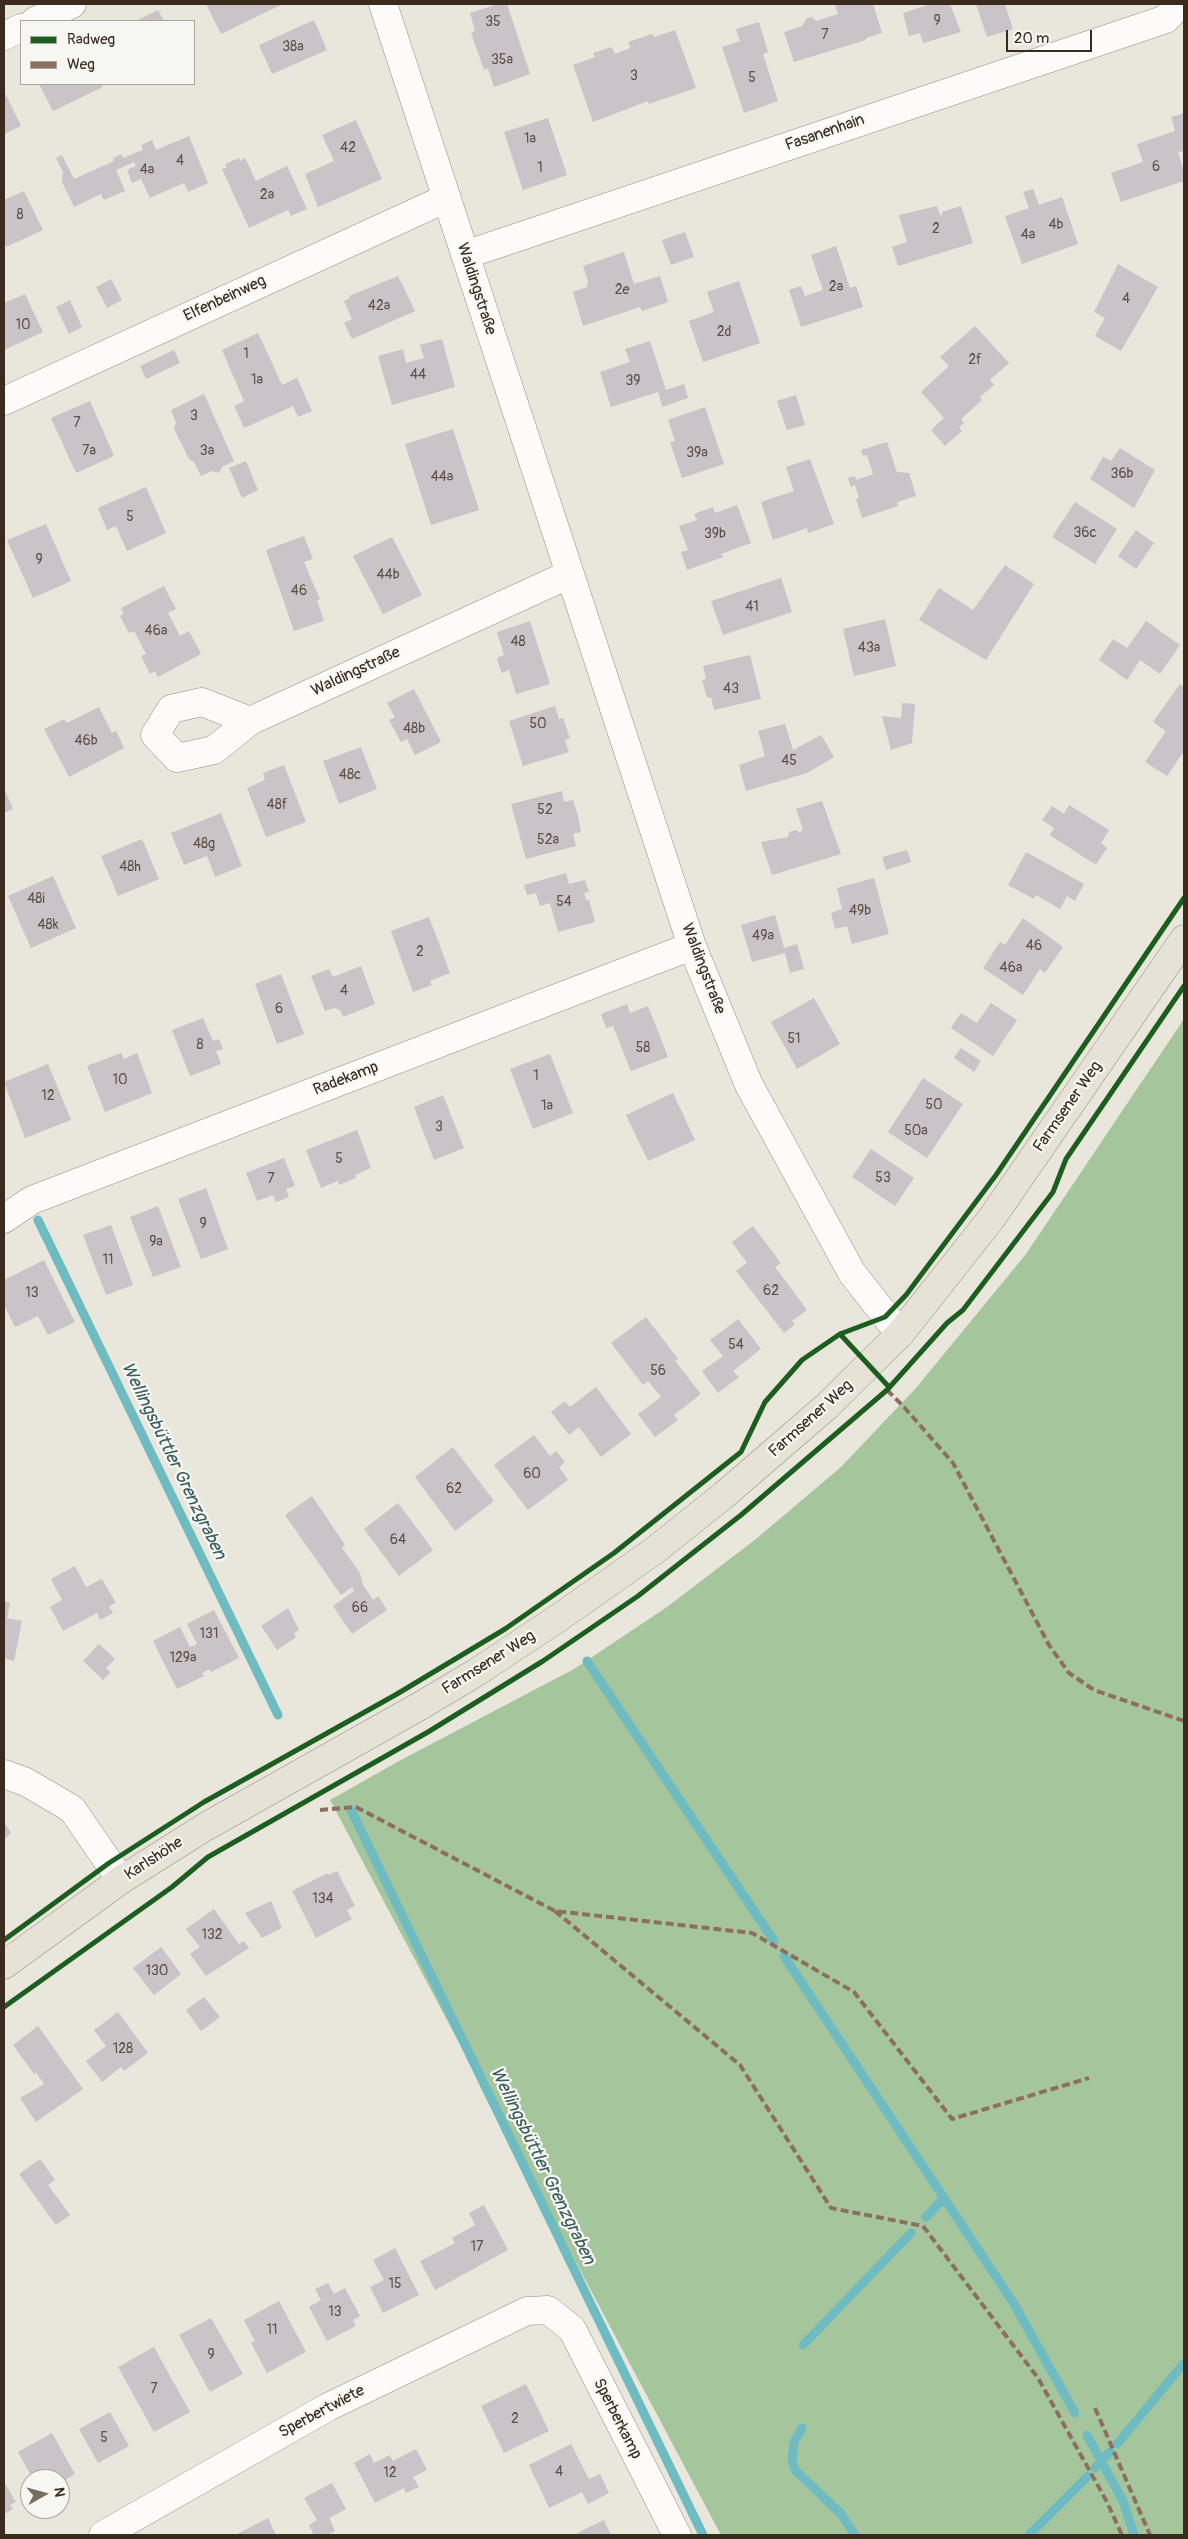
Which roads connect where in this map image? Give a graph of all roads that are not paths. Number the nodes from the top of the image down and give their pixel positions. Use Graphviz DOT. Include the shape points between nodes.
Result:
graph roads {
  1 [pos="72,4"];
  2 [pos="383,4"];
  3 [pos="1179,4"];
  4 [pos="37,20"];
  5 [pos="20,28"];
  6 [pos="4,36"];
  7 [pos="447,198"];
  8 [pos="465,255"];
  9 [pos="4,401"];
  10 [pos="570,574"];
  11 [pos="250,721"];
  12 [pos="1184,939"];
  13 [pos="692,946"];
  14 [pos="4,1219"];
  15 [pos="900,1334"];
  16 [pos="312,1765"];
  17 [pos="4,1774"];
  18 [pos="121,1880"];
  19 [pos="4,1965"];
  20 [pos="548,2310"];
  21 [pos="104,2535"];
  22 [pos="677,2535"];
  1 -- 4 [label="street"];
  2 -- 7 [label="street, Waldingstraße"];
  3 -- 8 [label="street, Fasanenhain" via="1166,19"];
  5 -- 6 [label="street"];
  7 -- 8 [label="street, Waldingstraße"];
  7 -- 9 [label="street, Elfenbeinweg"];
  8 -- 10 [label="street, Waldingstraße"];
  10 -- 11 [label="street, Waldingstraße"];
  10 -- 13 [label="street, Waldingstraße"];
  12 -- 15 [label="main road, Farmsener Weg" via="991,1219"];
  13 -- 14 [label="street, Radekamp" via="32,1200"];
  13 -- 15 [label="street, Waldingstraße" via="749,1085 852,1273"];
  15 -- 16 [label="main road, Farmsener Weg" via="827,1406 654,1551 477,1672"];
  16 -- 18 [label="main road, Karlshöhe"];
  17 -- 18 [label="street" via="26,1782 72,1809"];
  18 -- 19 [label="main road, Karlshöhe"];
  20 -- 21 [label="street, Sperbertwiete" via="527,2311 328,2407"];
  20 -- 22 [label="street, Sperberkamp" via="572,2329"];
}
